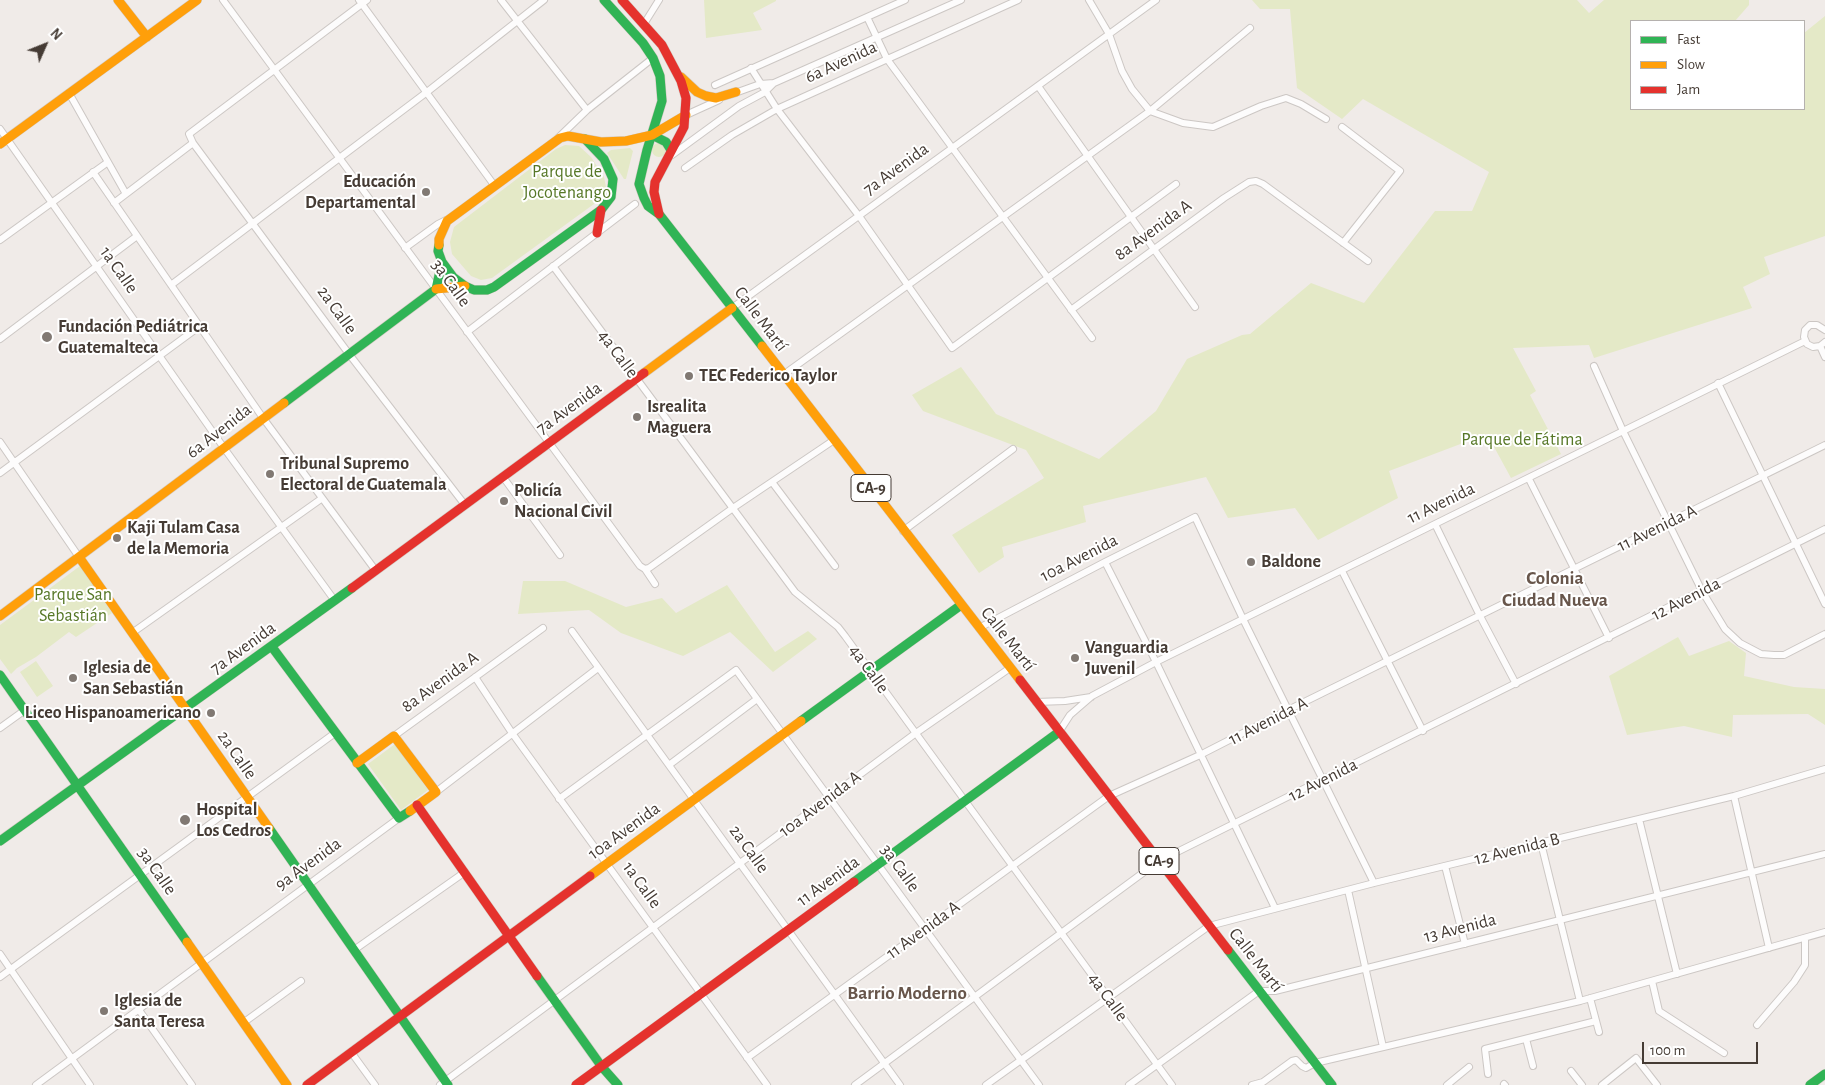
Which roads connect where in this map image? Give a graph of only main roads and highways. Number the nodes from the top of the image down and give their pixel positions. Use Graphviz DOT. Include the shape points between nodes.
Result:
graph roads {
  1 [pos="118,0"];
  2 [pos="197,0"];
  3 [pos="604,0"];
  4 [pos="622,0"];
  5 [pos="147,37"];
  6 [pos="679,75"];
  7 [pos="736,92"];
  8 [pos="686,115"];
  9 [pos="651,137"];
  10 [pos="585,139"];
  11 [pos="4,141"];
  12 [pos="647,150"];
  13 [pos="671,150"];
  14 [pos="665,160"];
  15 [pos="601,210"];
  16 [pos="659,214"];
  17 [pos="597,233"];
  18 [pos="442,262"];
  19 [pos="465,286"];
  20 [pos="436,289"];
  21 [pos="732,308"];
  22 [pos="79,556"];
  23 [pos="961,605"];
  24 [pos="0,616"];
  25 [pos="272,647"];
  26 [pos="0,675"];
  27 [pos="185,709"];
  28 [pos="1059,732"];
  29 [pos="357,763"];
  30 [pos="77,785"];
  31 [pos="436,792"];
  32 [pos="417,806"];
  33 [pos="0,841"];
  34 [pos="509,937"];
  35 [pos="400,1016"];
  36 [pos="602,1066"];
  37 [pos="1825,1074"];
  38 [pos="615,1083"];
  39 [pos="444,1084"];
  40 [pos="287,1085"];
  41 [pos="307,1085"];
  42 [pos="576,1085"];
  43 [pos="1332,1085"];
  44 [pos="1810,1085"];
  1 -- 5 [label="main road"];
  2 -- 5 [label="main road"];
  3 -- 9 [label="main road, Calle Martí" via="643,43 660,76 660,110"];
  4 -- 6 [label="main road" via="662,45"];
  5 -- 11 [label="main road"];
  6 -- 7 [label="main road" via="703,95 713,98"];
  6 -- 8 [label="main road" via="685,92"];
  8 -- 9 [label="main road"];
  8 -- 13 [label="main road, Calle Martí" via="682,131"];
  9 -- 10 [label="main road" via="618,142"];
  9 -- 12 [label="main road, Calle Martí / CA-9"];
  9 -- 13 [label="main road" via="666,142"];
  10 -- 15 [label="main road" via="604,160 613,179 611,197"];
  10 -- 18 [label="main road" via="568,136 555,140 450,218 439,239 438,251"];
  12 -- 14 [label="main road" via="651,160"];
  12 -- 16 [label="main road, Calle Martí / CA-9" via="639,184 648,206"];
  13 -- 14 [label="main road, Calle Martí / CA-9"];
  14 -- 16 [label="main road, Calle Martí / CA-9" via="654,182"];
  15 -- 17 [label="main road"];
  15 -- 19 [label="main road" via="494,287 483,291"];
  16 -- 21 [label="main road, Calle Martí / CA-9"];
  18 -- 19 [label="main road"];
  18 -- 20 [label="main road"];
  19 -- 20 [label="main road"];
  20 -- 22 [label="main road, 6a Avenida"];
  21 -- 23 [label="main road, Calle Martí / CA-9"];
  21 -- 25 [label="main road, 7a Avenida"];
  22 -- 24 [label="main road, 6a Avenida"];
  22 -- 27 [label="main road, 2a Calle"];
  23 -- 28 [label="main road, Calle Martí / CA-9"];
  23 -- 34 [label="main road, 10a Avenida"];
  25 -- 27 [label="main road, 7a Avenida"];
  25 -- 29 [label="main road"];
  26 -- 30 [label="main road, 3a Calle"];
  27 -- 30 [label="main road, 7a Avenida"];
  27 -- 35 [label="main road, 2a Calle"];
  28 -- 36 [label="main road, 11 Avenida"];
  28 -- 43 [label="main road, Calle Martí / CA-9"];
  29 -- 31 [label="main road, 8a Avenida A" via="394,736"];
  29 -- 32 [label="main road, 9a Avenida" via="399,818"];
  30 -- 33 [label="main road, 7a Avenida"];
  30 -- 40 [label="main road, 3a Calle"];
  31 -- 32 [label="main road, 9a Avenida"];
  32 -- 34 [label="main road"];
  34 -- 35 [label="main road, 10a Avenida"];
  34 -- 36 [label="main road"];
  35 -- 39 [label="main road, 2a Calle"];
  35 -- 41 [label="main road, 10a Avenida"];
  36 -- 38 [label="main road"];
  36 -- 42 [label="main road, 11 Avenida"];
  37 -- 44 [label="main road"];
}
